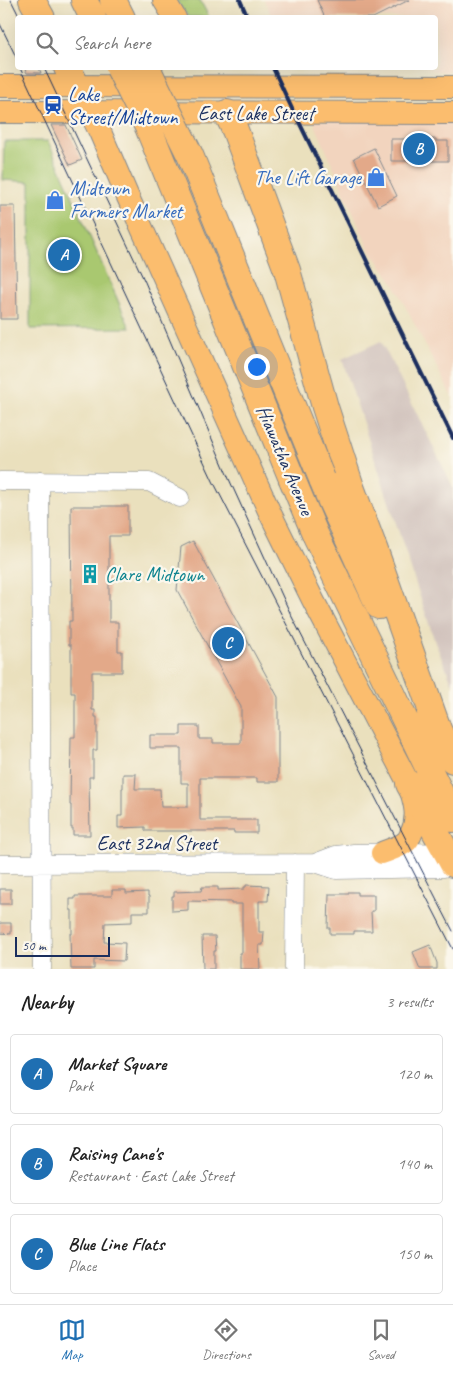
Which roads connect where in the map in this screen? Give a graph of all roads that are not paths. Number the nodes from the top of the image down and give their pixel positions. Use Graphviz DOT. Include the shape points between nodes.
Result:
graph roads {
  1 [pos="32,0"];
  2 [pos="84,0"];
  3 [pos="113,0"];
  4 [pos="164,0"];
  5 [pos="40,15"];
  6 [pos="92,15"];
  7 [pos="120,15"];
  8 [pos="173,15"];
  9 [pos="120,70"];
  10 [pos="148,70"];
  11 [pos="72,77"];
  12 [pos="211,77"];
  13 [pos="0,86"];
  14 [pos="453,87"];
  15 [pos="0,112"];
  16 [pos="91,112"];
  17 [pos="227,113"];
  18 [pos="453,113"];
  19 [pos="0,481"];
  20 [pos="40,481"];
  21 [pos="180,498"];
  22 [pos="438,729"];
  23 [pos="453,760"];
  24 [pos="409,784"];
  25 [pos="453,820"];
  26 [pos="382,853"];
  27 [pos="452,862"];
  28 [pos="315,863"];
  29 [pos="0,864"];
  30 [pos="42,864"];
  31 [pos="295,864"];
  32 [pos="42,969"];
  33 [pos="294,969"];
  1 -- 5 [label="highway"];
  2 -- 6 [label="highway"];
  3 -- 7 [label="highway"];
  4 -- 8 [label="main road"];
  9 -- 25 [label="highway, Hiawatha Avenue, bridge" via="148,127 316,536"];
  10 -- 22 [label="highway, Hiawatha Avenue, bridge" via="190,154 330,499"];
  11 -- 12 [label="main road, East Lake Street"];
  11 -- 13 [label="main road, East Lake Street"];
  11 -- 16 [label="main road"];
  12 -- 14 [label="main road, East Lake Street"];
  12 -- 17 [label="main road"];
  15 -- 16 [label="main road, East Lake Street"];
  16 -- 17 [label="main road, East Lake Street"];
  16 -- 24 [label="main road" via="270,513"];
  17 -- 18 [label="main road, East Lake Street"];
  17 -- 22 [label="highway" via="287,270 351,487"];
  19 -- 20 [label="street"];
  20 -- 21 [label="street" via="149,482"];
  20 -- 30 [label="street"];
  22 -- 23 [label="highway, Hiawatha Avenue"];
  24 -- 26 [label="main road" via="417,816 415,827 407,841"];
  24 -- 27 [label="highway"];
  26 -- 27 [label="street, East 32nd Street" via="441,853"];
  26 -- 28 [label="street, East 32nd Street" via="336,855"];
  27 -- 28 [label="street, East 32nd Street" via="444,868 336,870"];
  28 -- 31 [label="street, East 32nd Street"];
  29 -- 30 [label="street, East 32nd Street"];
  30 -- 31 [label="street, East 32nd Street"];
  30 -- 32 [label="street"];
  31 -- 33 [label="street"];
}
